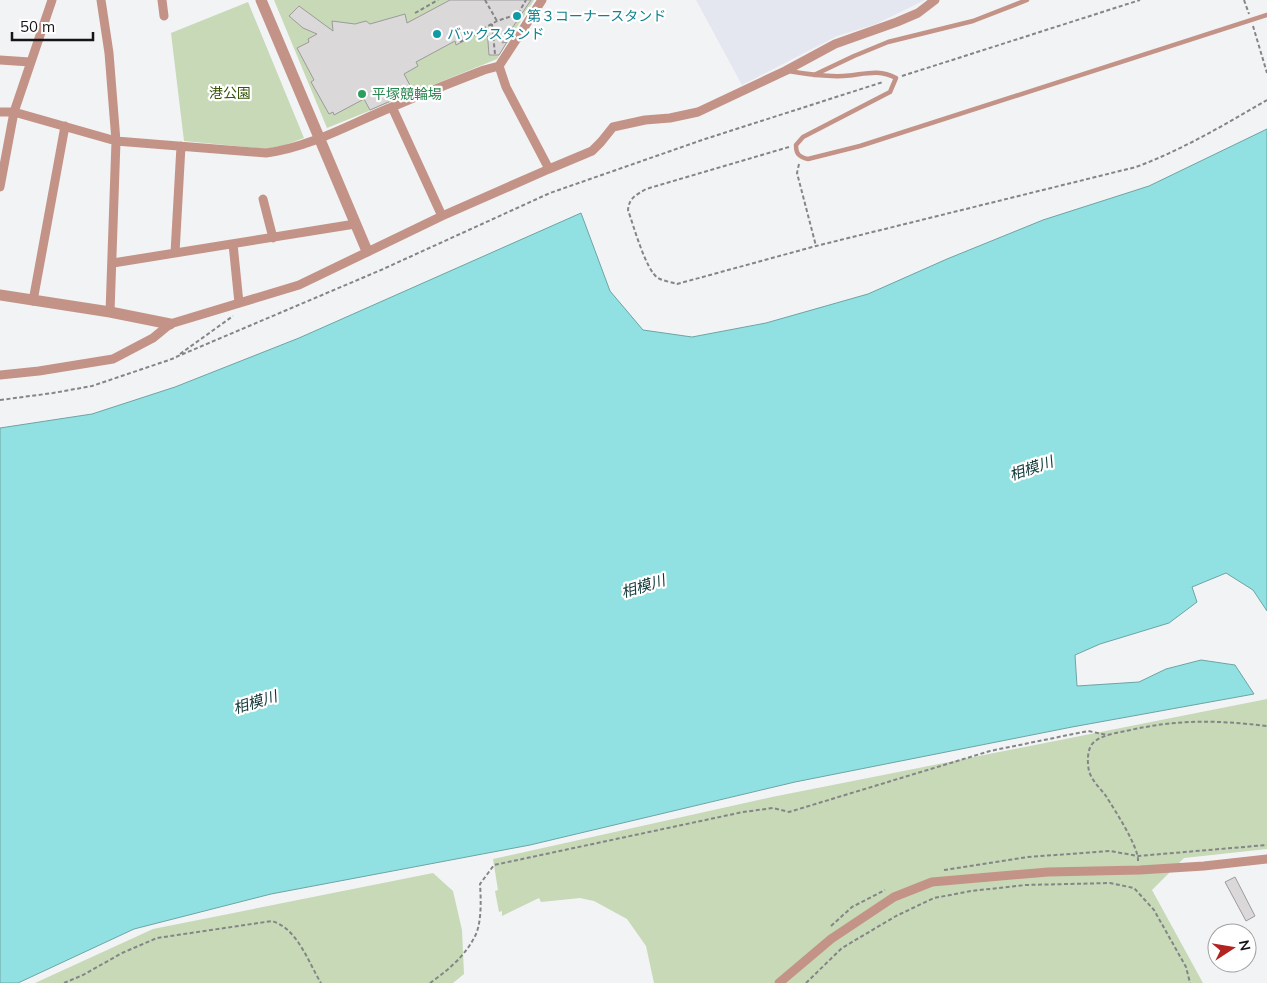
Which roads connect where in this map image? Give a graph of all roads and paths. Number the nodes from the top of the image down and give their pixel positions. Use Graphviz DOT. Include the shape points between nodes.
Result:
graph roads {
  1 [pos="52,0"];
  2 [pos="101,0"];
  3 [pos="162,0"];
  4 [pos="261,0"];
  5 [pos="438,0"];
  6 [pos="485,0"];
  7 [pos="526,0"];
  8 [pos="542,0"];
  9 [pos="935,0"];
  10 [pos="1027,0"];
  11 [pos="1140,0"];
  12 [pos="1244,0"];
  13 [pos="415,13"];
  14 [pos="1267,15"];
  15 [pos="164,16"];
  16 [pos="497,21"];
  17 [pos="1251,21"];
  18 [pos="492,24"];
  19 [pos="460,42"];
  20 [pos="496,57"];
  21 [pos="0,60"];
  22 [pos="30,62"];
  23 [pos="499,66"];
  24 [pos="785,71"];
  25 [pos="1267,73"];
  26 [pos="814,75"];
  27 [pos="896,78"];
  28 [pos="1267,100"];
  29 [pos="392,107"];
  30 [pos="0,112"];
  31 [pos="14,112"];
  32 [pos="65,126"];
  33 [pos="319,139"];
  34 [pos="116,141"];
  35 [pos="796,145"];
  36 [pos="182,146"];
  37 [pos="802,158"];
  38 [pos="549,169"];
  39 [pos="0,188"];
  40 [pos="263,199"];
  41 [pos="442,216"];
  42 [pos="356,224"];
  43 [pos="274,238"];
  44 [pos="233,244"];
  45 [pos="816,246"];
  46 [pos="366,251"];
  47 [pos="175,253"];
  48 [pos="112,264"];
  49 [pos="0,295"];
  50 [pos="32,301"];
  51 [pos="241,302"];
  52 [pos="110,312"];
  53 [pos="170,324"];
  54 [pos="176,357"];
  55 [pos="0,375"];
  56 [pos="0,400"];
  57 [pos="1267,726"];
  58 [pos="1108,735"];
  59 [pos="1267,845"];
  60 [pos="1138,856"];
  61 [pos="1267,858"];
  62 [pos="1138,863"];
  63 [pos="1135,883"];
  64 [pos="1134,888"];
  65 [pos="64,983"];
  66 [pos="322,983"];
  67 [pos="430,983"];
  68 [pos="779,983"];
  69 [pos="806,983"];
  70 [pos="1190,983"];
  1 -- 22 [label="street"];
  2 -- 34 [label="street"];
  3 -- 15 [label="street"];
  4 -- 33 [label="street"];
  5 -- 13 [label="path"];
  6 -- 16 [label="path"];
  7 -- 16 [label="path" via="518,14"];
  8 -- 23 [label="street"];
  9 -- 24 [label="street" via="897,22 835,44"];
  10 -- 26 [label="lane" via="973,21 888,42"];
  11 -- 27 [label="path"];
  12 -- 17 [label="path"];
  14 -- 17 [label="lane"];
  16 -- 18 [label="path"];
  17 -- 25 [label="path"];
  17 -- 37 [label="lane" via="860,146 808,160"];
  18 -- 19 [label="path"];
  18 -- 20 [label="path"];
  21 -- 22 [label="street"];
  22 -- 31 [label="street"];
  23 -- 29 [label="street"];
  23 -- 38 [label="street" via="506,87"];
  24 -- 26 [label="lane"];
  24 -- 38 [label="street" via="698,112 613,127 592,151"];
  26 -- 27 [label="lane" via="886,73"];
  27 -- 35 [label="lane" via="890,92 803,137"];
  27 -- 54 [label="path" via="550,193 381,270"];
  28 -- 45 [label="path" via="1187,145 1136,168"];
  29 -- 33 [label="street"];
  29 -- 41 [label="street"];
  30 -- 31 [label="street"];
  31 -- 32 [label="street"];
  31 -- 39 [label="street"];
  32 -- 34 [label="street"];
  32 -- 50 [label="street"];
  33 -- 36 [label="street" via="288,150 266,153"];
  33 -- 42 [label="street"];
  34 -- 36 [label="street"];
  34 -- 48 [label="street"];
  35 -- 37 [label="lane" via="796,151"];
  35 -- 45 [label="path" via="646,190 635,195 628,210 653,273 677,284"];
  36 -- 47 [label="street"];
  37 -- 45 [label="path" via="797,173"];
  38 -- 41 [label="street"];
  40 -- 43 [label="street"];
  41 -- 46 [label="street"];
  42 -- 43 [label="street"];
  42 -- 46 [label="street"];
  43 -- 44 [label="street"];
  44 -- 47 [label="street"];
  44 -- 51 [label="street"];
  46 -- 51 [label="street" via="299,285"];
  47 -- 48 [label="street"];
  48 -- 52 [label="street"];
  49 -- 50 [label="street"];
  50 -- 52 [label="street"];
  51 -- 53 [label="street"];
  51 -- 54 [label="path" via="234,315"];
  52 -- 53 [label="street"];
  53 -- 55 [label="street" via="153,338 113,359"];
  54 -- 56 [label="path" via="92,386"];
  57 -- 58 [label="path" via="1178,721"];
  58 -- 60 [label="path" via="1093,742 1088,753 1089,770 1127,831"];
  58 -- 67 [label="path" via="1088,731 990,751 789,812 773,808 744,812 494,865 480,884 482,904 475,937 451,967"];
  59 -- 60 [label="path"];
  60 -- 62 [label="path"];
  61 -- 68 [label="street" via="1204,866 1048,872 932,882 886,902 831,939"];
  63 -- 64 [label="path"];
  64 -- 69 [label="path" via="1110,883 1026,885 934,898 842,948"];
  64 -- 70 [label="path" via="1163,924 1186,967"];
  65 -- 66 [label="path" via="157,938 272,921 281,924 299,944"];
}
